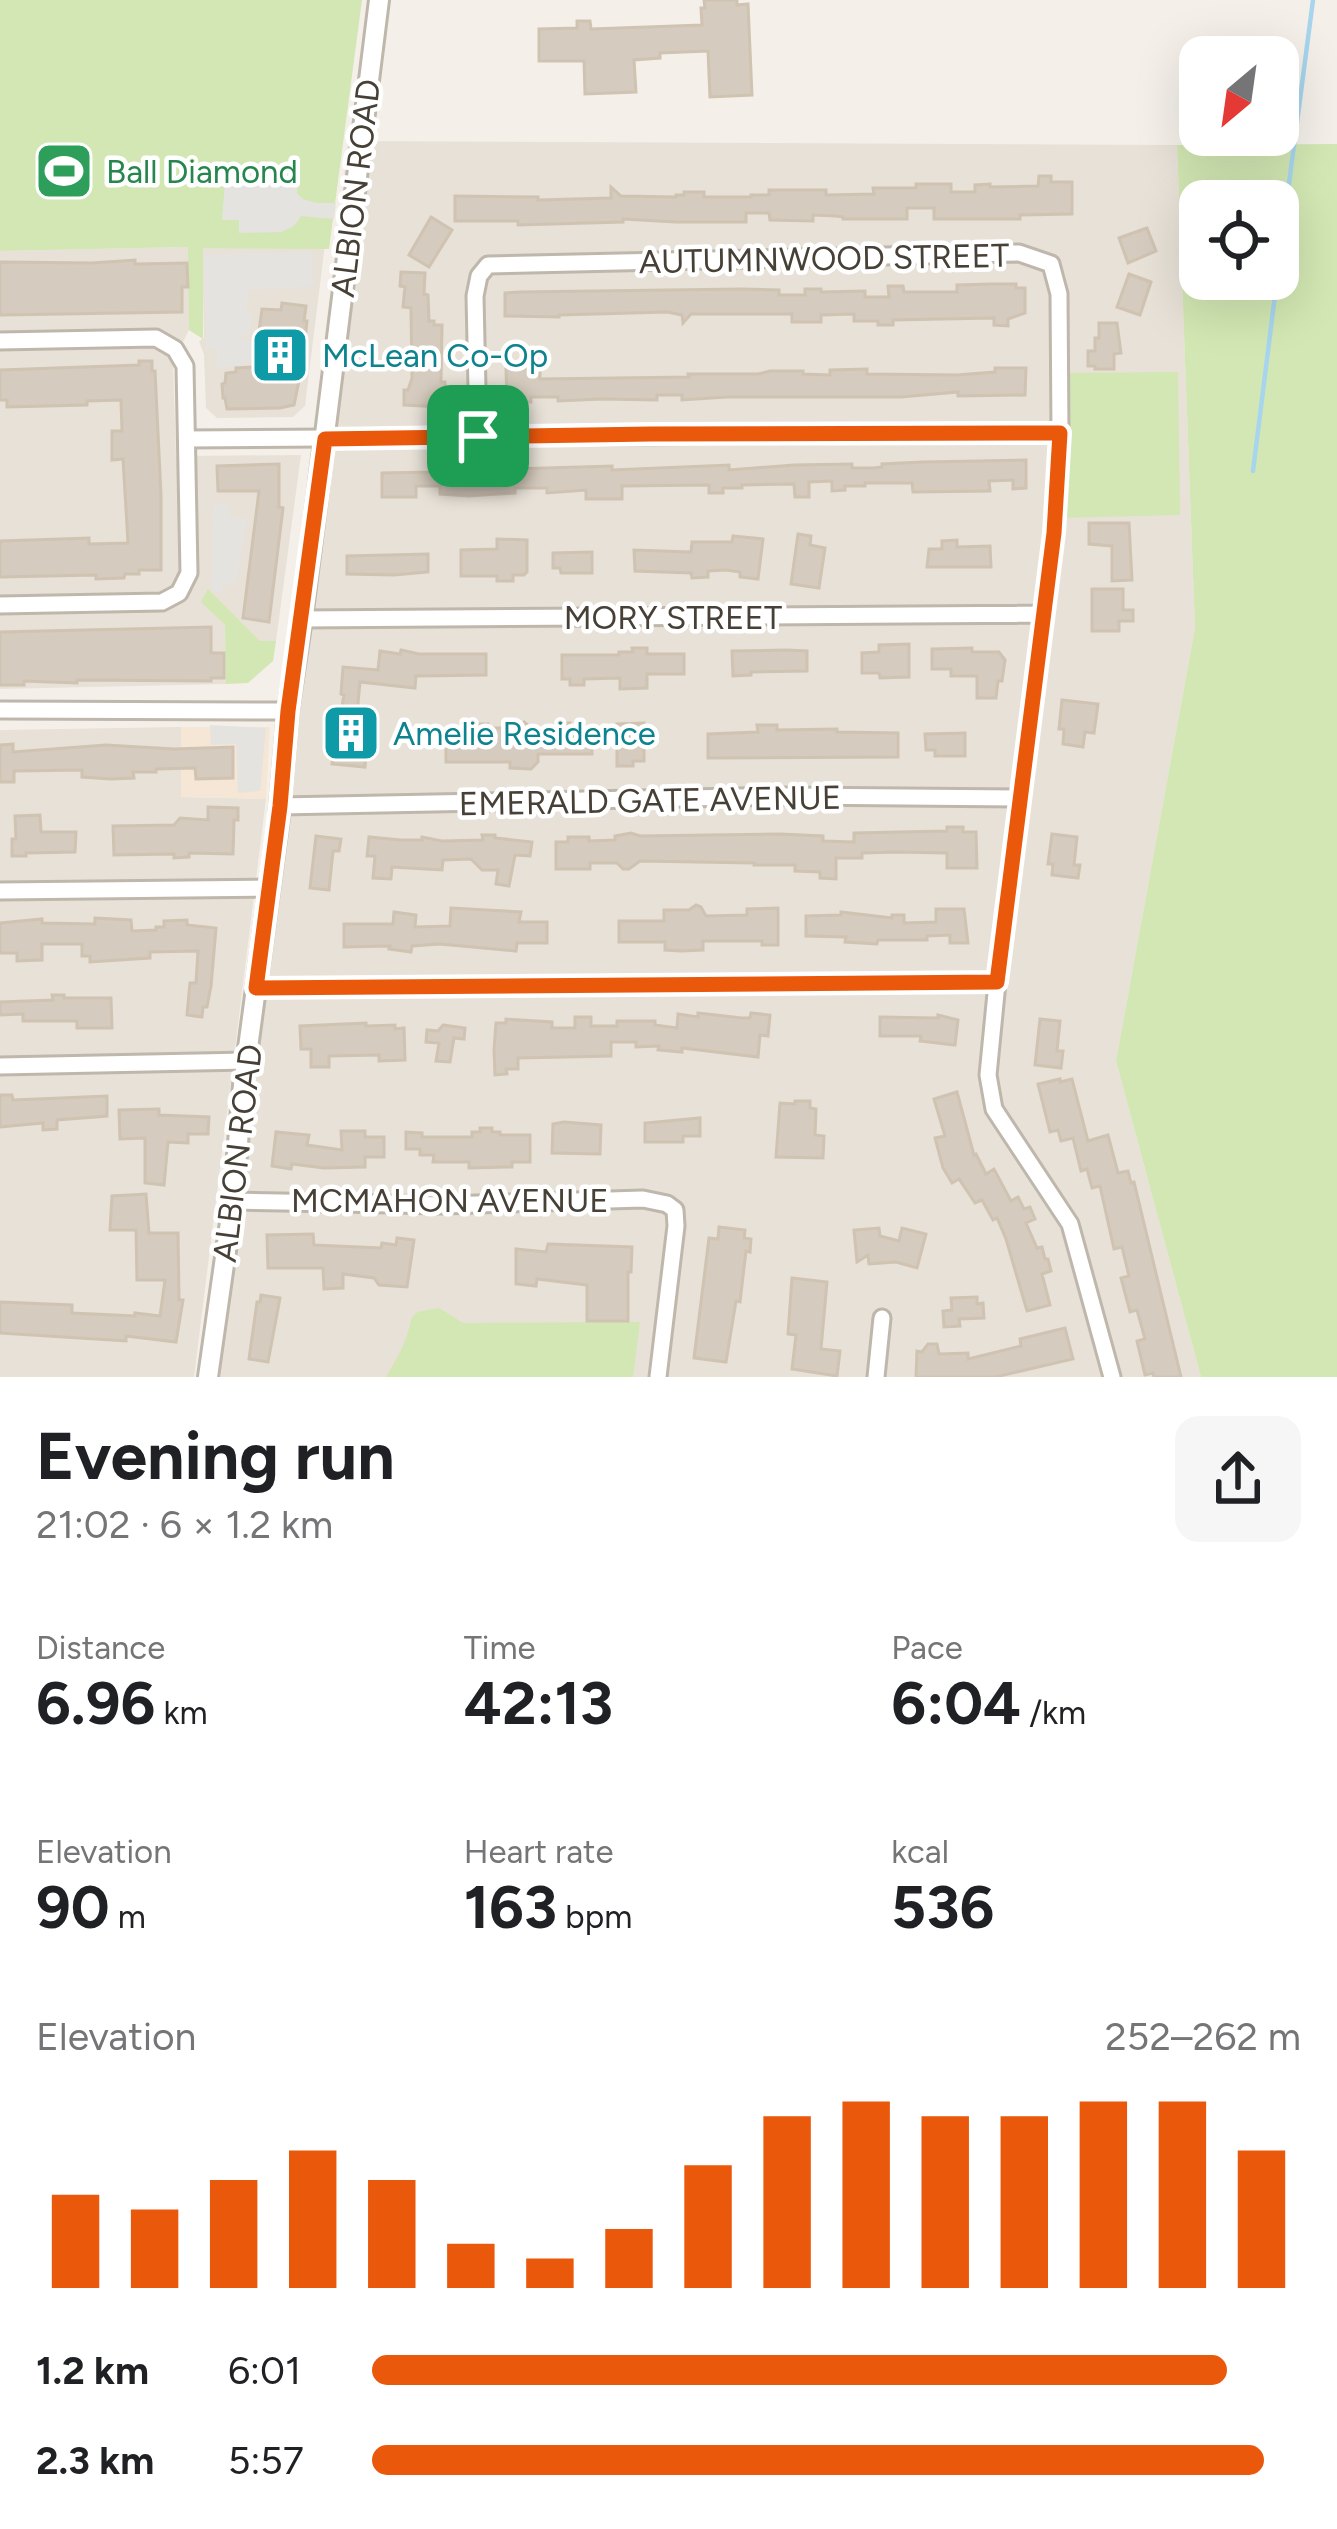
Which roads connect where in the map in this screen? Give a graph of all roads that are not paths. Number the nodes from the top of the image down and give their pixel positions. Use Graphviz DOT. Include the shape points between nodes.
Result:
graph roads {
  1 [pos="379,0"];
  2 [pos="0,341"];
  3 [pos="1060,433"];
  4 [pos="478,436"];
  5 [pos="187,439"];
  6 [pos="325,439"];
  7 [pos="0,605"];
  8 [pos="1044,614"];
  9 [pos="302,619"];
  10 [pos="0,710"];
  11 [pos="288,711"];
  12 [pos="1019,798"];
  13 [pos="280,806"];
  14 [pos="269,888"];
  15 [pos="0,891"];
  16 [pos="997,982"];
  17 [pos="256,988"];
  18 [pos="247,1061"];
  19 [pos="0,1066"];
  20 [pos="233,1201"];
  21 [pos="882,1318"];
  22 [pos="208,1377"];
  23 [pos="658,1377"];
  24 [pos="876,1377"];
  25 [pos="1112,1377"];
  1 -- 6 [label="street, ALBION ROAD"];
  2 -- 5 [label="street" via="156,338 185,366"];
  3 -- 4 [label="street"];
  3 -- 4 [label="street, AUTUMNWOOD STREET" via="1059,294 1051,264 1018,253 488,265 476,296"];
  3 -- 8 [label="street, AUTUMNWOOD STREET"];
  4 -- 6 [label="street"];
  5 -- 6 [label="street"];
  5 -- 7 [label="street" via="189,573 179,593 161,602"];
  6 -- 9 [label="street, ALBION ROAD"];
  8 -- 9 [label="street, MORY STREET"];
  8 -- 12 [label="street, AUTUMNWOOD STREET"];
  9 -- 11 [label="street, ALBION ROAD"];
  10 -- 11 [label="street"];
  11 -- 13 [label="street, ALBION ROAD"];
  12 -- 13 [label="street, EMERALD GATE AVENUE"];
  12 -- 16 [label="street, AUTUMNWOOD STREET"];
  13 -- 14 [label="street, ALBION ROAD"];
  14 -- 15 [label="street"];
  14 -- 17 [label="street, ALBION ROAD"];
  16 -- 17 [label="street"];
  16 -- 25 [label="street, AUTUMNWOOD STREET" via="988,1075 994,1109 1070,1224"];
  17 -- 18 [label="street, ALBION ROAD"];
  18 -- 19 [label="street"];
  18 -- 20 [label="street, ALBION ROAD"];
  20 -- 22 [label="street, ALBION ROAD"];
  20 -- 23 [label="street, MCMAHON AVENUE" via="667,1204 676,1226"];
  21 -- 24 [label="street"];
}
